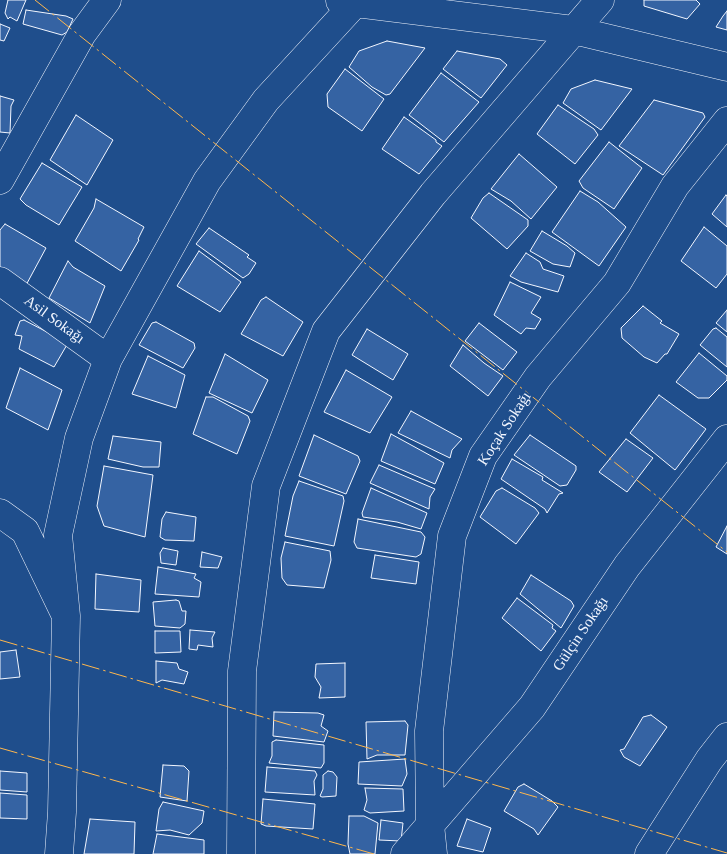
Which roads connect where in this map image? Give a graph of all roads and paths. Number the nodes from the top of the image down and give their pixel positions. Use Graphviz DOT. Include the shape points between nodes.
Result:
graph roads {
  1 [pos="108,0"];
  2 [pos="600,0"];
  3 [pos="350,1"];
  4 [pos="573,30"];
  5 [pos="727,67"];
  6 [pos="727,120"];
  7 [pos="0,180"];
  8 [pos="0,281"];
  9 [pos="108,359"];
  10 [pos="727,439"];
  11 [pos="0,513"];
  12 [pos="66,616"];
  13 [pos="727,737"];
  14 [pos="430,825"];
  15 [pos="59,854"];
  16 [pos="241,854"];
  17 [pos="405,854"];
  18 [pos="433,854"];
  19 [pos="649,854"];
  1 -- 7 [label="street" via="82,34"];
  2 -- 4 [label="street"];
  3 -- 4 [label="street"];
  3 -- 9 [label="street" via="266,100 207,181"];
  4 -- 5 [label="street"];
  4 -- 16 [label="street" via="433,194 326,331 266,486 242,671"];
  6 -- 14 [label="street, Koçak Sokağı" via="675,186 617,283 538,377 483,456 452,536 429,731"];
  8 -- 9 [label="street, Asil Sokağı"];
  9 -- 12 [label="street" via="79,438 58,535"];
  10 -- 14 [label="street, Gülçin Sokağı" via="627,566 532,707"];
  11 -- 12 [label="street" via="25,531"];
  12 -- 15 [label="street"];
  13 -- 19 [label="street"];
  14 -- 17 [label="street, Gülçin Sokağı"];
  14 -- 18 [label="street, Koçak Sokağı"];
}
